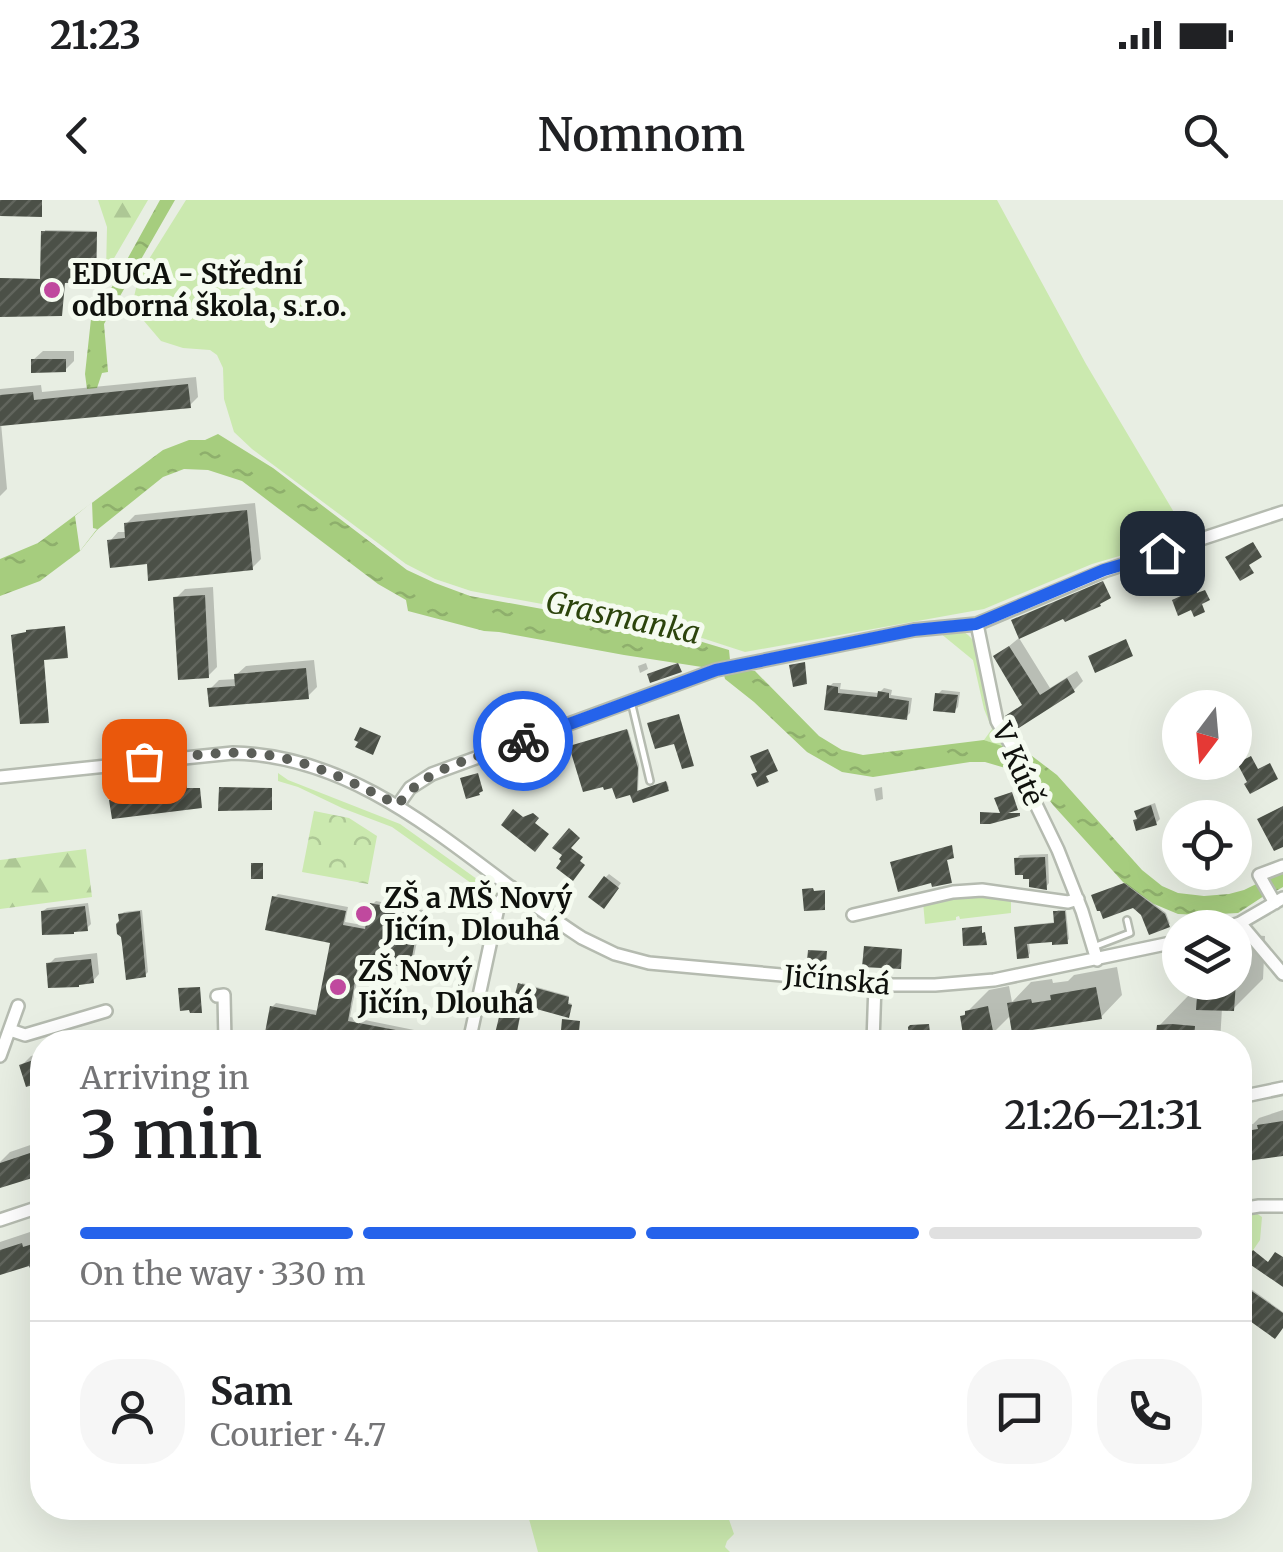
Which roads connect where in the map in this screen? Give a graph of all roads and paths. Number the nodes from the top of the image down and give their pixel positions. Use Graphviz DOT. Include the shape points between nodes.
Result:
graph roads {
  1 [pos="1283,512"];
  2 [pos="976,624"];
  3 [pos="631,702"];
  4 [pos="0,777"];
  5 [pos="650,781"];
  6 [pos="398,805"];
  7 [pos="1283,866"];
  8 [pos="511,887"];
  9 [pos="1276,898"];
  10 [pos="1078,899"];
  11 [pos="853,915"];
  12 [pos="1252,915"];
  13 [pos="1127,920"];
  14 [pos="1252,937"];
  15 [pos="1162,944"];
  16 [pos="1095,953"];
  17 [pos="1283,974"];
  18 [pos="875,984"];
  19 [pos="217,996"];
  20 [pos="18,1006"];
  21 [pos="106,1011"];
  22 [pos="10,1030"];
  23 [pos="42,1030"];
  24 [pos="225,1030"];
  25 [pos="472,1030"];
  26 [pos="873,1030"];
  27 [pos="30,1034"];
  28 [pos="0,1056"];
  29 [pos="1283,1088"];
  30 [pos="1252,1094"];
  31 [pos="1283,1206"];
  32 [pos="1252,1208"];
  33 [pos="30,1210"];
  34 [pos="0,1220"];
  1 -- 2 [label="street" via="1104,570"];
  2 -- 3 [label="street" via="738,665"];
  2 -- 10 [label="street, V Kútě" via="998,721"];
  3 -- 5 [label="lane"];
  3 -- 6 [label="street" via="432,774"];
  4 -- 6 [label="street, Jičínská" via="258,754 305,763"];
  6 -- 8 [label="street, Jičínská"];
  7 -- 9 [label="street" via="1259,875"];
  8 -- 18 [label="street, Jičínská" via="582,938 626,958"];
  8 -- 25 [label="street" via="499,903"];
  9 -- 12 [label="street"];
  10 -- 11 [label="street" via="953,892"];
  10 -- 16 [label="street, V Kútě"];
  13 -- 16 [label="lane" via="1130,933"];
  14 -- 17 [label="street"];
  15 -- 16 [label="street, Jičínská"];
  16 -- 18 [label="street, Jičínská" via="994,980"];
  18 -- 26 [label="street"];
  19 -- 24 [label="street" via="224,995"];
  20 -- 22 [label="street"];
  21 -- 23 [label="street"];
  22 -- 27 [label="street"];
  22 -- 28 [label="street"];
  29 -- 30 [label="street"];
  31 -- 32 [label="street"];
  33 -- 34 [label="street"];
}
